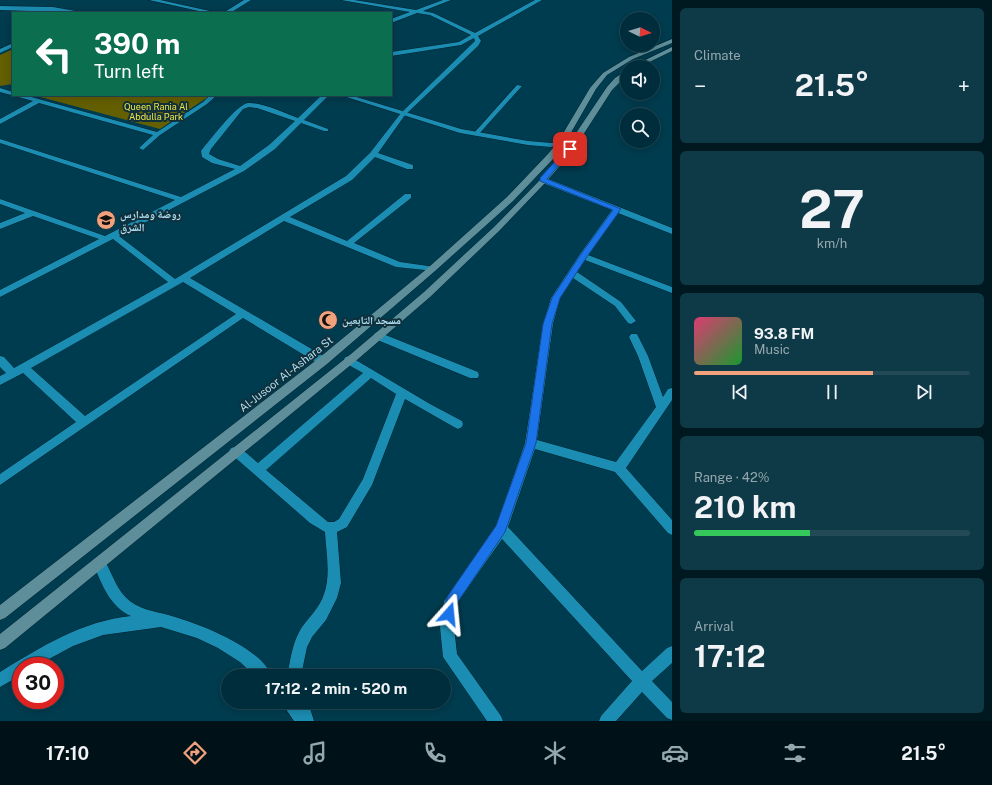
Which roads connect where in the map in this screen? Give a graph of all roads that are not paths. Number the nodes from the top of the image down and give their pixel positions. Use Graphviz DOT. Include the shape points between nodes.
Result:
graph roads {
  1 [pos="152,0"];
  2 [pos="248,0"];
  3 [pos="344,0"];
  4 [pos="448,0"];
  5 [pos="539,0"];
  6 [pos="0,8"];
  7 [pos="72,12"];
  8 [pos="211,12"];
  9 [pos="228,12"];
  10 [pos="417,12"];
  11 [pos="392,21"];
  12 [pos="475,35"];
  13 [pos="672,41"];
  14 [pos="12,46"];
  15 [pos="672,49"];
  16 [pos="0,52"];
  17 [pos="392,54"];
  18 [pos="649,60"];
  19 [pos="620,78"];
  20 [pos="519,86"];
  21 [pos="0,90"];
  22 [pos="12,94"];
  23 [pos="20,96"];
  24 [pos="213,96"];
  25 [pos="325,96"];
  26 [pos="346,96"];
  27 [pos="37,102"];
  28 [pos="403,114"];
  29 [pos="299,121"];
  30 [pos="0,122"];
  31 [pos="326,130"];
  32 [pos="158,134"];
  33 [pos="476,134"];
  34 [pos="0,141"];
  35 [pos="528,143"];
  36 [pos="561,143"];
  37 [pos="144,148"];
  38 [pos="374,154"];
  39 [pos="550,156"];
  40 [pos="410,167"];
  41 [pos="241,169"];
  42 [pos="543,180"];
  43 [pos="408,196"];
  44 [pos="510,199"];
  45 [pos="182,200"];
  46 [pos="0,201"];
  47 [pos="521,204"];
  48 [pos="617,209"];
  49 [pos="32,213"];
  50 [pos="284,218"];
  51 [pos="0,226"];
  52 [pos="672,231"];
  53 [pos="110,238"];
  54 [pos="348,244"];
  55 [pos="583,256"];
  56 [pos="432,269"];
  57 [pos="572,273"];
  58 [pos="179,280"];
  59 [pos="672,290"];
  60 [pos="0,294"];
  61 [pos="242,314"];
  62 [pos="631,321"];
  63 [pos="378,336"];
  64 [pos="634,337"];
  65 [pos="0,360"];
  66 [pos="348,360"];
  67 [pos="323,362"];
  68 [pos="23,367"];
  69 [pos="12,373"];
  70 [pos="370,373"];
  71 [pos="474,375"];
  72 [pos="0,381"];
  73 [pos="402,392"];
  74 [pos="672,392"];
  75 [pos="661,407"];
  76 [pos="84,422"];
  77 [pos="458,424"];
  78 [pos="531,443"];
  79 [pos="236,451"];
  80 [pos="619,468"];
  81 [pos="258,470"];
  82 [pos="0,480"];
  83 [pos="331,529"];
  84 [pos="501,529"];
  85 [pos="672,529"];
  86 [pos="99,563"];
  87 [pos="0,614"];
  88 [pos="161,621"];
  89 [pos="0,643"];
  90 [pos="672,653"];
  91 [pos="38,657"];
  92 [pos="259,669"];
  93 [pos="295,669"];
  94 [pos="12,673"];
  95 [pos="0,680"];
  96 [pos="642,680"];
  97 [pos="294,709"];
  98 [pos="303,709"];
  99 [pos="672,713"];
  100 [pos="304,721"];
  101 [pos="307,721"];
  102 [pos="496,721"];
  103 [pos="606,721"];
  1 -- 8 [label="street"];
  2 -- 9 [label="street"];
  3 -- 10 [label="street"];
  4 -- 10 [label="street"];
  5 -- 12 [label="street"];
  6 -- 7 [label="street"];
  10 -- 11 [label="street"];
  10 -- 12 [label="street" via="439,17"];
  12 -- 17 [label="street" via="455,44"];
  12 -- 28 [label="street" via="478,41 476,45"];
  13 -- 36 [label="main road, Al-Jusoor Al-Ashara St" via="631,58 605,74 593,88"];
  14 -- 16 [label="street"];
  15 -- 18 [label="main road"];
  19 -- 42 [label="main road" via="612,85 570,149"];
  20 -- 33 [label="street"];
  21 -- 22 [label="street"];
  23 -- 27 [label="street"];
  24 -- 32 [label="street" via="205,104"];
  25 -- 29 [label="street"];
  26 -- 28 [label="street"];
  27 -- 30 [label="street"];
  27 -- 32 [label="street"];
  28 -- 33 [label="street"];
  28 -- 38 [label="street"];
  29 -- 31 [label="street"];
  29 -- 41 [label="street"];
  29 -- 41 [label="street" via="253,105 241,108 205,152 205,155 215,161"];
  32 -- 37 [label="street"];
  33 -- 35 [label="street"];
  34 -- 45 [label="street"];
  35 -- 36 [label="street"];
  35 -- 39 [label="street" via="544,149"];
  36 -- 39 [label="main road, Al-Jusoor Al-Ashara St"];
  38 -- 40 [label="street"];
  38 -- 50 [label="street" via="349,178"];
  39 -- 44 [label="main road, Al-Jusoor Al-Ashara St"];
  41 -- 45 [label="street"];
  42 -- 47 [label="main road"];
  42 -- 48 [label="street"];
  43 -- 54 [label="street"];
  44 -- 47 [label="main road"];
  44 -- 56 [label="main road, Al-Jusoor Al-Ashara St"];
  45 -- 53 [label="street"];
  46 -- 49 [label="street"];
  47 -- 63 [label="main road" via="448,276"];
  48 -- 52 [label="street"];
  48 -- 55 [label="street"];
  49 -- 51 [label="street"];
  49 -- 53 [label="street"];
  50 -- 54 [label="street"];
  50 -- 58 [label="street"];
  53 -- 58 [label="street"];
  53 -- 60 [label="street"];
  54 -- 56 [label="street" via="404,267"];
  55 -- 57 [label="street"];
  55 -- 59 [label="street"];
  56 -- 67 [label="main road, Al-Jusoor Al-Ashara St"];
  57 -- 62 [label="street" via="618,304"];
  57 -- 78 [label="street" via="556,298 548,324"];
  58 -- 61 [label="street"];
  58 -- 68 [label="street"];
  61 -- 67 [label="street"];
  61 -- 76 [label="street"];
  63 -- 66 [label="main road"];
  63 -- 71 [label="street"];
  64 -- 75 [label="street" via="644,356"];
  65 -- 69 [label="street"];
  66 -- 70 [label="street"];
  66 -- 79 [label="main road"];
  67 -- 87 [label="main road, Al-Jusoor Al-Ashara St"];
  68 -- 69 [label="street"];
  68 -- 76 [label="street"];
  69 -- 72 [label="street"];
  70 -- 73 [label="street"];
  70 -- 81 [label="street"];
  73 -- 77 [label="street"];
  73 -- 83 [label="street" via="368,482 343,523"];
  74 -- 75 [label="street"];
  75 -- 80 [label="street"];
  76 -- 82 [label="street"];
  78 -- 80 [label="street"];
  78 -- 84 [label="street"];
  79 -- 81 [label="street"];
  79 -- 86 [label="main road"];
  80 -- 85 [label="street"];
  81 -- 83 [label="street" via="314,520"];
  83 -- 93 [label="street" via="334,583 321,615 300,645"];
  84 -- 96 [label="street"];
  84 -- 102 [label="street" via="451,601 447,627 450,657"];
  86 -- 88 [label="street" via="111,588 126,606"];
  86 -- 89 [label="main road"];
  88 -- 91 [label="street" via="115,625 87,633"];
  88 -- 92 [label="street" via="228,645"];
  90 -- 96 [label="street"];
  94 -- 95 [label="street"];
  96 -- 99 [label="street"];
  96 -- 103 [label="street"];
  97 -- 100 [label="street"];
  98 -- 101 [label="street"];
}
